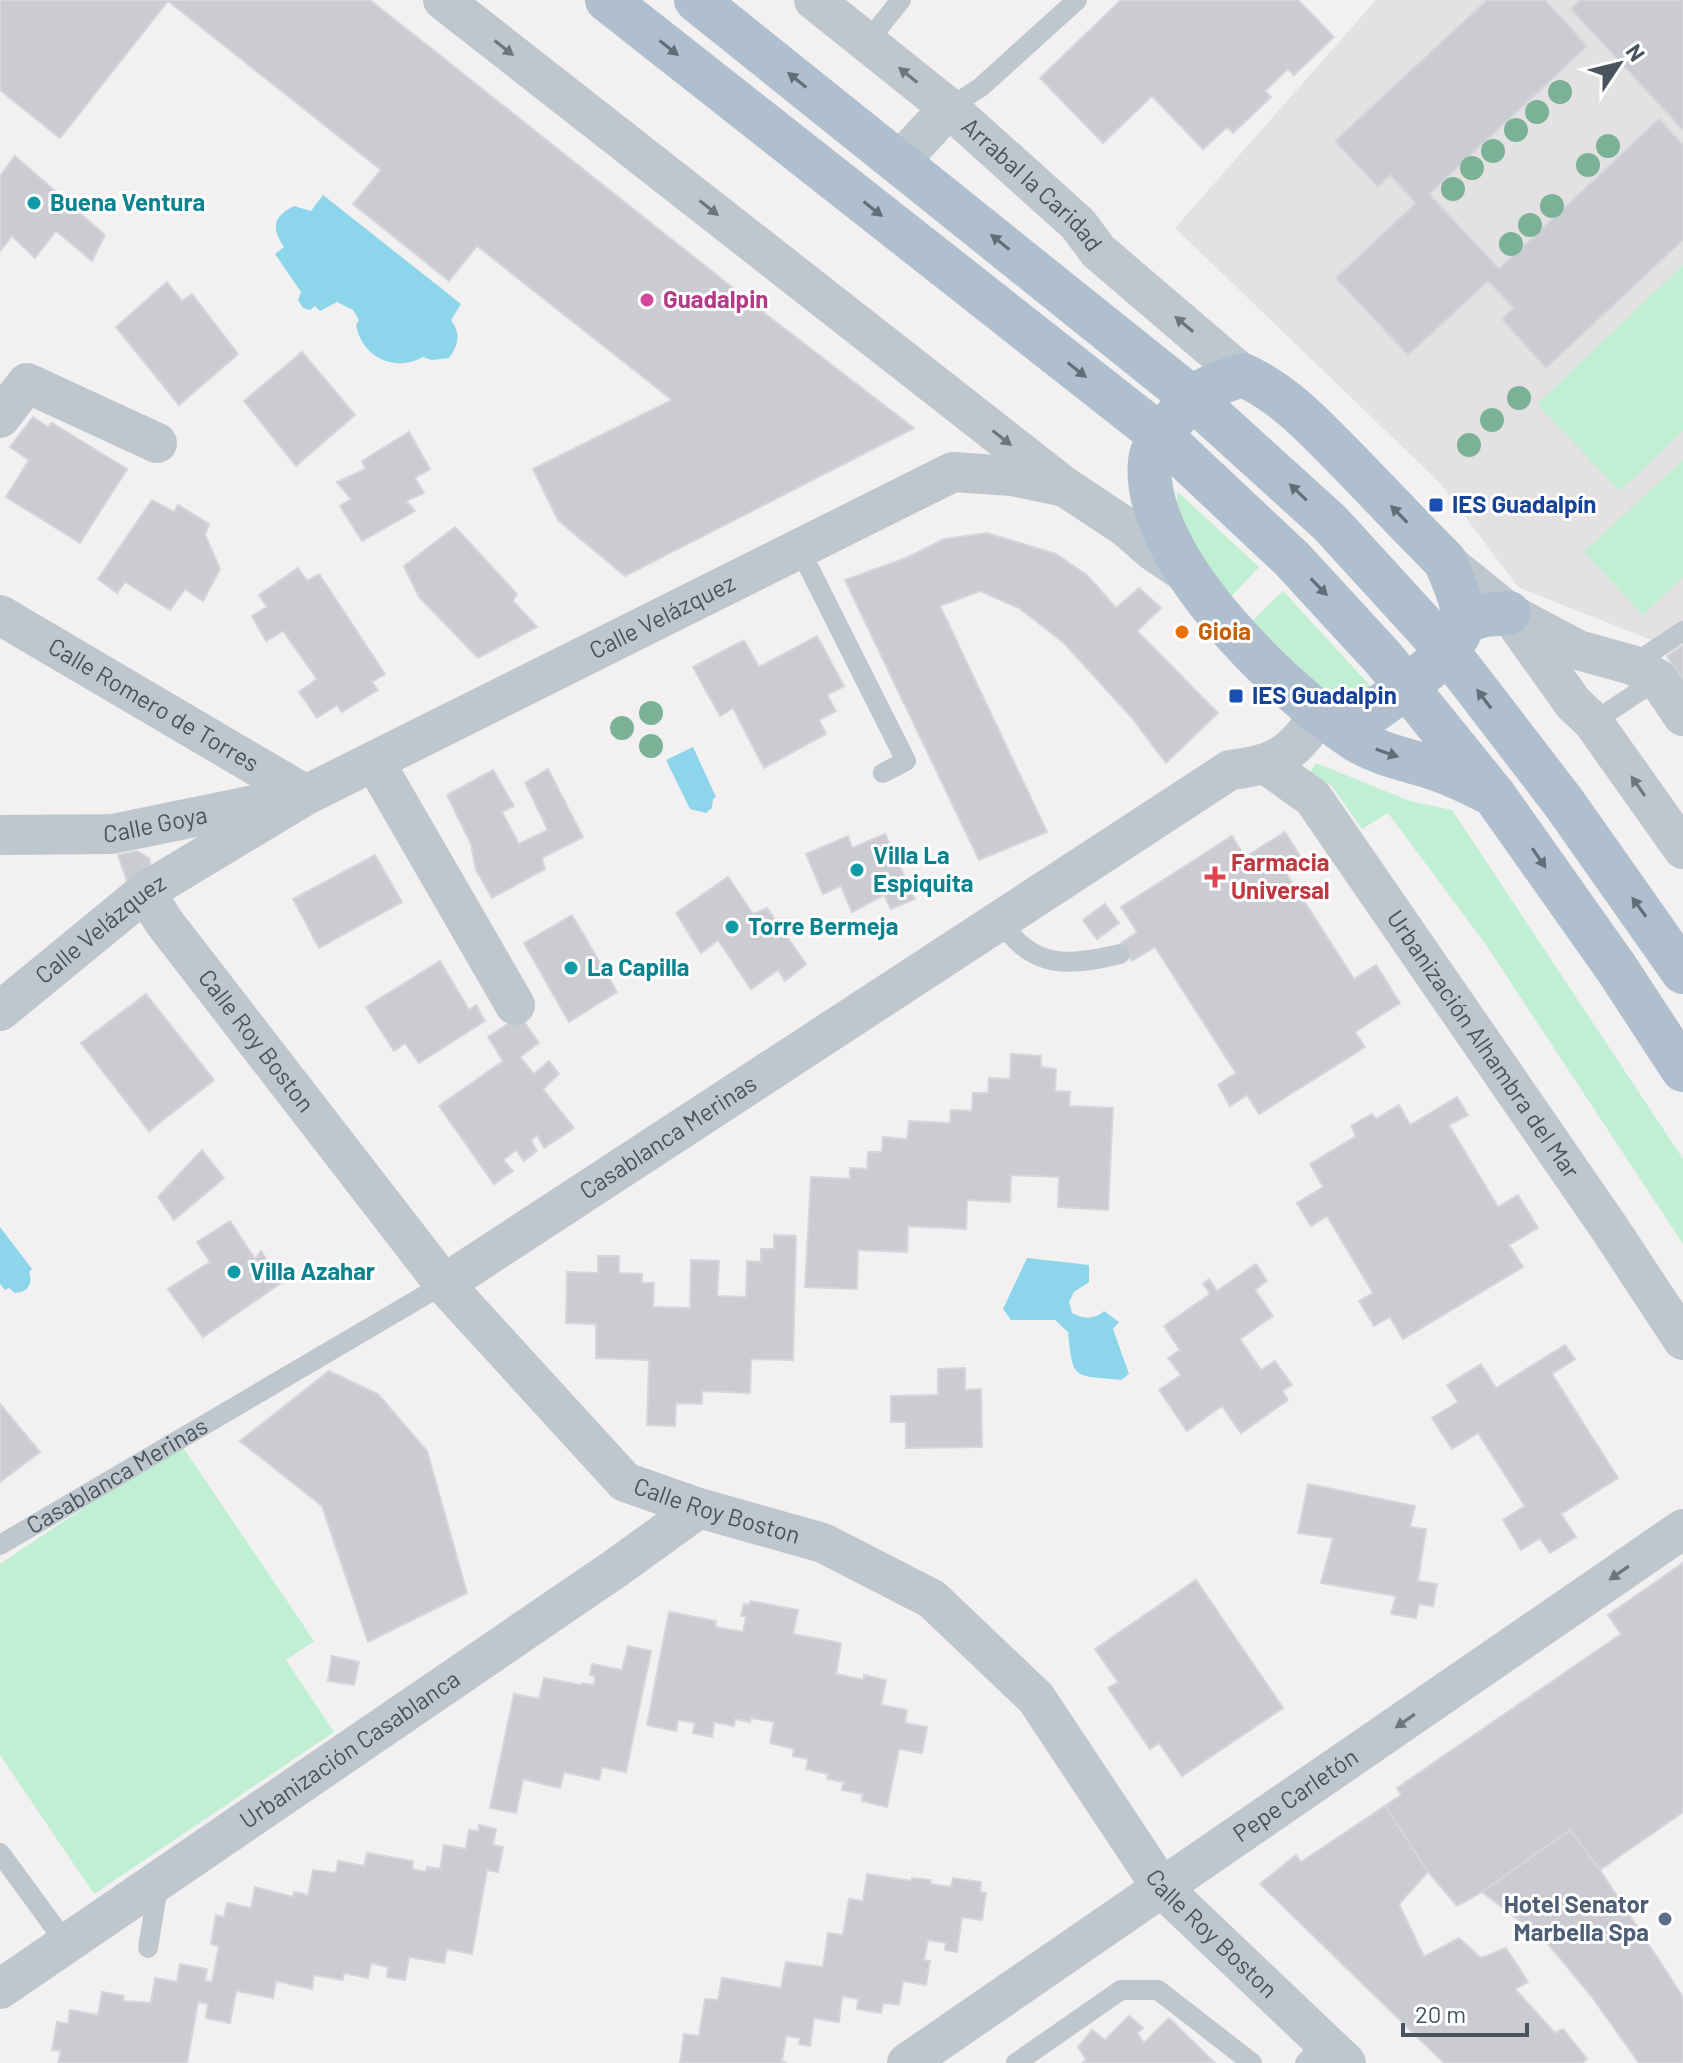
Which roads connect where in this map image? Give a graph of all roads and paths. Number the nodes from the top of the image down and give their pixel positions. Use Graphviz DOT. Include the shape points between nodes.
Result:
graph roads {
  1 [pos="443,0"];
  2 [pos="607,0"];
  3 [pos="696,0"];
  4 [pos="814,0"];
  5 [pos="901,0"];
  6 [pos="1077,0"];
  7 [pos="867,42"];
  8 [pos="949,108"];
  9 [pos="899,162"];
  10 [pos="1098,251"];
  11 [pos="1040,274"];
  12 [pos="1243,375"];
  13 [pos="938,388"];
  14 [pos="1191,397"];
  15 [pos="0,418"];
  16 [pos="1161,436"];
  17 [pos="157,443"];
  18 [pos="953,472"];
  19 [pos="1065,487"];
  20 [pos="800,550"];
  21 [pos="1445,561"];
  22 [pos="1190,577"];
  23 [pos="1509,613"];
  24 [pos="0,615"];
  25 [pos="1683,631"];
  26 [pos="1455,636"];
  27 [pos="1645,672"];
  28 [pos="1406,686"];
  29 [pos="1321,713"];
  30 [pos="1683,716"];
  31 [pos="1593,722"];
  32 [pos="374,761"];
  33 [pos="1267,765"];
  34 [pos="883,773"];
  35 [pos="306,795"];
  36 [pos="1494,795"];
  37 [pos="0,835"];
  38 [pos="1683,849"];
  39 [pos="145,892"];
  40 [pos="1001,921"];
  41 [pos="1120,954"];
  42 [pos="1683,972"];
  43 [pos="515,1005"];
  44 [pos="0,1011"];
  45 [pos="1683,1070"];
  46 [pos="444,1284"];
  47 [pos="1683,1340"];
  48 [pos="699,1508"];
  49 [pos="1683,1529"];
  50 [pos="0,1545"];
  51 [pos="0,1853"];
  52 [pos="159,1880"];
  53 [pos="1162,1888"];
  54 [pos="66,1943"];
  55 [pos="148,1948"];
  56 [pos="0,1991"];
  57 [pos="1325,2056"];
  58 [pos="907,2063"];
  59 [pos="1016,2063"];
  60 [pos="1252,2063"];
  1 -- 13 [label="street, one-way"];
  2 -- 16 [label="main road, one-way"];
  9 -- 3 [label="main road, one-way"];
  4 -- 7 [label="street, Arrabal la Caridad"];
  5 -- 7 [label="lane"];
  6 -- 8 [label="lane" via="981,87"];
  8 -- 7 [label="street, Arrabal la Caridad, one-way"];
  8 -- 9 [label="street"];
  8 -- 10 [label="street, Arrabal la Caridad" via="1078,224"];
  11 -- 9 [label="main road, one-way"];
  10 -- 11 [label="street"];
  12 -- 10 [label="street, Arrabal la Caridad, one-way"];
  11 -- 14 [label="main road"];
  12 -- 14 [label="main road"];
  21 -- 12 [label="main road, one-way" via="1288,401"];
  13 -- 18 [label="street" via="957,435"];
  13 -- 19 [label="street, one-way"];
  14 -- 16 [label="main road"];
  26 -- 14 [label="main road, one-way"];
  15 -- 17 [label="street" via="27,383"];
  16 -- 22 [label="main road" via="1150,458 1151,483 1163,523"];
  16 -- 28 [label="main road, one-way" via="1292,559"];
  18 -- 19 [label="street"];
  18 -- 20 [label="street, Calle Velázquez"];
  19 -- 22 [label="street"];
  20 -- 32 [label="street, Calle Velázquez"];
  20 -- 34 [label="lane" via="906,761"];
  21 -- 23 [label="street"];
  21 -- 26 [label="main road" via="1456,588"];
  22 -- 29 [label="main road" via="1277,679"];
  23 -- 26 [label="main road" via="1485,615"];
  23 -- 27 [label="street" via="1578,650"];
  23 -- 31 [label="street" via="1573,703"];
  24 -- 35 [label="street, Calle Romero de Torres"];
  25 -- 27 [label="lane"];
  26 -- 28 [label="main road"];
  42 -- 26 [label="main road, one-way"];
  27 -- 30 [label="street"];
  27 -- 31 [label="lane"];
  28 -- 29 [label="main road" via="1375,710"];
  28 -- 36 [label="main road"];
  29 -- 33 [label="street, Casablanca Merinas" via="1297,745"];
  29 -- 36 [label="main road, one-way" via="1378,751"];
  38 -- 31 [label="street, one-way"];
  32 -- 35 [label="street, Calle Velázquez"];
  32 -- 43 [label="street"];
  33 -- 40 [label="street, Casablanca Merinas" via="1230,770"];
  33 -- 47 [label="street, Urbanización Alhambra del Mar" via="1313,798"];
  35 -- 37 [label="street, Calle Goya" via="112,834"];
  35 -- 39 [label="street, Calle Velázquez"];
  36 -- 45 [label="main road, one-way"];
  39 -- 44 [label="street, Calle Velázquez"];
  39 -- 46 [label="street, Calle Roy Boston"];
  40 -- 41 [label="lane" via="1018,944 1042,960 1091,961"];
  40 -- 46 [label="street, Casablanca Merinas"];
  46 -- 48 [label="street, Calle Roy Boston" via="625,1482"];
  46 -- 50 [label="lane, Casablanca Merinas"];
  48 -- 52 [label="street, Urbanización Casablanca"];
  48 -- 53 [label="street, Calle Roy Boston" via="823,1543 932,1599 1036,1698"];
  49 -- 53 [label="street, Pepe Carletón, one-way"];
  51 -- 54 [label="lane"];
  52 -- 54 [label="street, Urbanización Casablanca"];
  52 -- 55 [label="lane"];
  53 -- 57 [label="street, Calle Roy Boston"];
  53 -- 58 [label="street, Pepe Carletón"];
  54 -- 56 [label="street, Urbanización Casablanca"];
  59 -- 60 [label="lane" via="1121,1990 1158,1990"];
}
